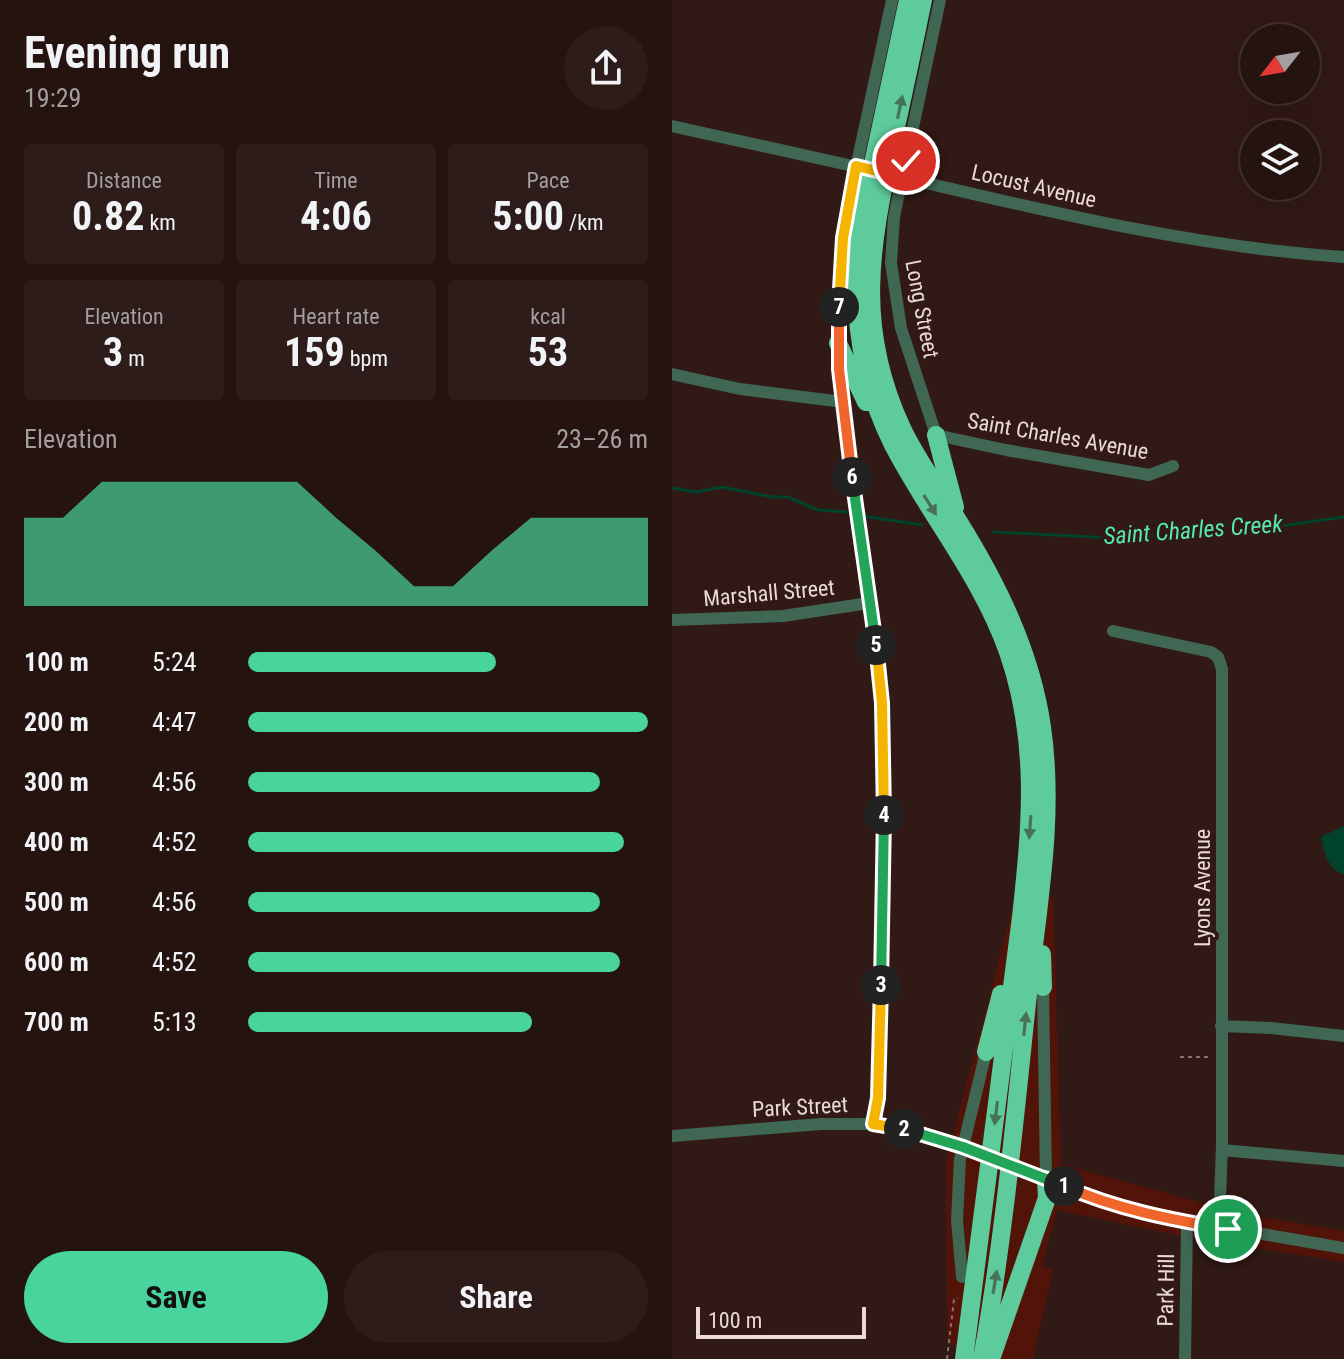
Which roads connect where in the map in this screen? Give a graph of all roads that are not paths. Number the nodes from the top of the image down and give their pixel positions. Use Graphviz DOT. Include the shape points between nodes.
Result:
graph roads {
  1 [pos="892,0"];
  2 [pos="908,0"];
  3 [pos="923,0"];
  4 [pos="940,0"];
  5 [pos="672,126"];
  6 [pos="859,167"];
  7 [pos="900,177"];
  8 [pos="1344,257"];
  9 [pos="838,343"];
  10 [pos="672,374"];
  11 [pos="843,402"];
  12 [pos="936,435"];
  13 [pos="893,444"];
  14 [pos="1173,466"];
  15 [pos="957,517"];
  16 [pos="869,603"];
  17 [pos="672,620"];
  18 [pos="1113,631"];
  19 [pos="1040,887"];
  20 [pos="1021,917"];
  21 [pos="1043,987"];
  22 [pos="1221,1026"];
  23 [pos="1344,1036"];
  24 [pos="986,1052"];
  25 [pos="873,1124"];
  26 [pos="672,1136"];
  27 [pos="963,1147"];
  28 [pos="1222,1150"];
  29 [pos="1344,1161"];
  30 [pos="1046,1179"];
  31 [pos="1187,1222"];
  32 [pos="1219,1228"];
  33 [pos="1344,1248"];
  34 [pos="962,1277"];
  35 [pos="970,1356"];
  36 [pos="991,1359"];
  37 [pos="1185,1359"];
  1 -- 6 [label="street"];
  2 -- 13 [label="highway" via="861,220 855,292 865,369"];
  15 -- 3 [label="highway, one-way" via="916,456 890,402 870,313 876,222"];
  4 -- 7 [label="street, Long Street"];
  5 -- 6 [label="street, Locust Avenue"];
  6 -- 7 [label="street, Locust Avenue, bridge"];
  6 -- 9 [label="street" via="840,263"];
  7 -- 8 [label="street, Locust Avenue" via="1207,243"];
  7 -- 12 [label="street, Long Street" via="891,242 894,296"];
  9 -- 11 [label="street"];
  9 -- 13 [label="highway"];
  10 -- 11 [label="street"];
  11 -- 16 [label="street"];
  12 -- 14 [label="street, Saint Charles Avenue" via="1149,475"];
  12 -- 15 [label="highway"];
  13 -- 20 [label="highway, one-way" via="982,592 1018,686 1030,747 1032,802"];
  15 -- 19 [label="highway" via="1006,607 1037,699 1047,799"];
  16 -- 17 [label="street, Marshall Street" via="783,616"];
  16 -- 25 [label="street" via="882,696 884,817 881,1024"];
  18 -- 22 [label="street, Lyons Avenue" via="1211,652 1222,669"];
  19 -- 21 [label="highway"];
  35 -- 19 [label="highway, one-way" via="1003,1235"];
  20 -- 24 [label="highway"];
  20 -- 35 [label="highway, one-way"];
  21 -- 30 [label="street"];
  22 -- 23 [label="street"];
  22 -- 28 [label="street, Lyons Avenue"];
  24 -- 27 [label="street"];
  25 -- 26 [label="street, Park Street"];
  25 -- 27 [label="street, Park Street"];
  27 -- 30 [label="street, Park Street, bridge"];
  27 -- 34 [label="street" via="957,1191"];
  28 -- 29 [label="street"];
  28 -- 32 [label="street, Lyons Avenue"];
  30 -- 31 [label="street, Park Street" via="1117,1206"];
  30 -- 36 [label="highway" via="1047,1198"];
  31 -- 32 [label="street, Park Street"];
  31 -- 37 [label="street, Park Hill"];
  32 -- 33 [label="street, Park Street"];
  34 -- 35 [label="highway"];
}
